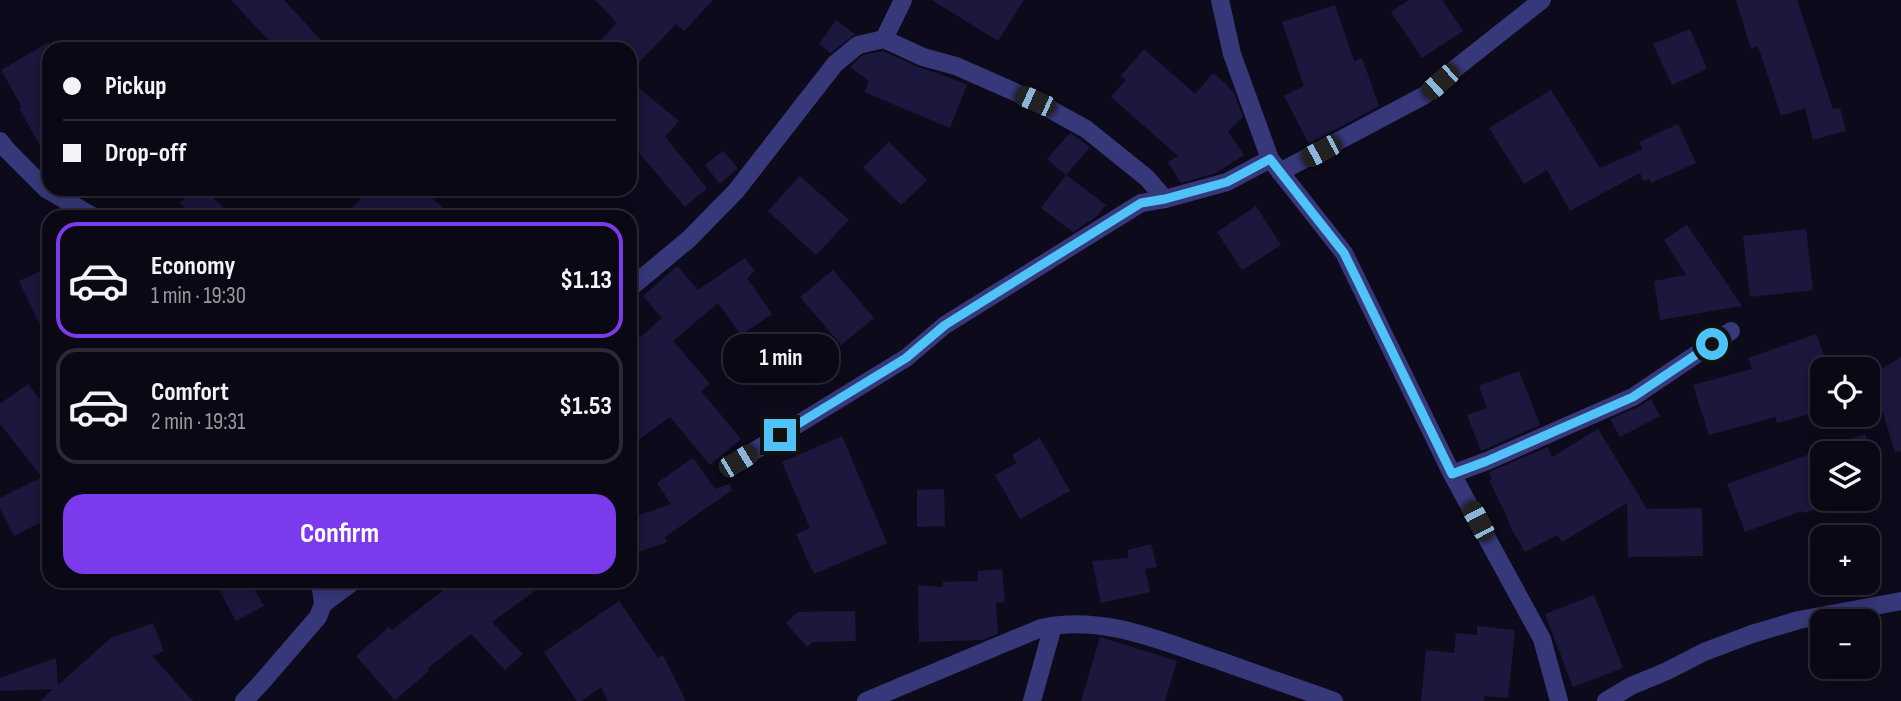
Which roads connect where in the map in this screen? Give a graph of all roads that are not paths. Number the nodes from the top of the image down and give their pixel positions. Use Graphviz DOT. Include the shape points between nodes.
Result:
graph roads {
  1 [pos="903,0"];
  2 [pos="1220,0"];
  3 [pos="1542,0"];
  4 [pos="884,38"];
  5 [pos="0,141"];
  6 [pos="1275,166"];
  7 [pos="42,185"];
  8 [pos="58,196"];
  9 [pos="1165,199"];
  10 [pos="82,210"];
  11 [pos="637,282"];
  12 [pos="1731,331"];
  13 [pos="738,461"];
  14 [pos="1452,474"];
  15 [pos="321,588"];
  16 [pos="345,588"];
  17 [pos="1901,601"];
  18 [pos="323,604"];
  19 [pos="1053,626"];
  20 [pos="244,701"];
  21 [pos="866,701"];
  22 [pos="1032,701"];
  23 [pos="1334,701"];
  24 [pos="1559,701"];
  25 [pos="1606,701"];
  1 -- 4 [label="street"];
  2 -- 6 [label="street" via="1232,54"];
  3 -- 6 [label="street" via="1425,95"];
  4 -- 9 [label="street" via="1024,96 1086,129 1147,178"];
  4 -- 11 [label="street" via="858,45 835,64 736,191"];
  5 -- 7 [label="street"];
  6 -- 9 [label="street"];
  6 -- 14 [label="street" via="1344,253"];
  8 -- 10 [label="street"];
  9 -- 13 [label="street" via="1141,203 1048,260 945,325 906,358"];
  12 -- 14 [label="street" via="1633,397"];
  14 -- 24 [label="street" via="1542,639"];
  15 -- 18 [label="street"];
  16 -- 18 [label="street"];
  17 -- 25 [label="street" via="1752,634 1704,652"];
  18 -- 20 [label="street" via="312,625"];
  19 -- 21 [label="street"];
  19 -- 22 [label="street"];
  19 -- 23 [label="street" via="1094,625 1152,637"];
}
